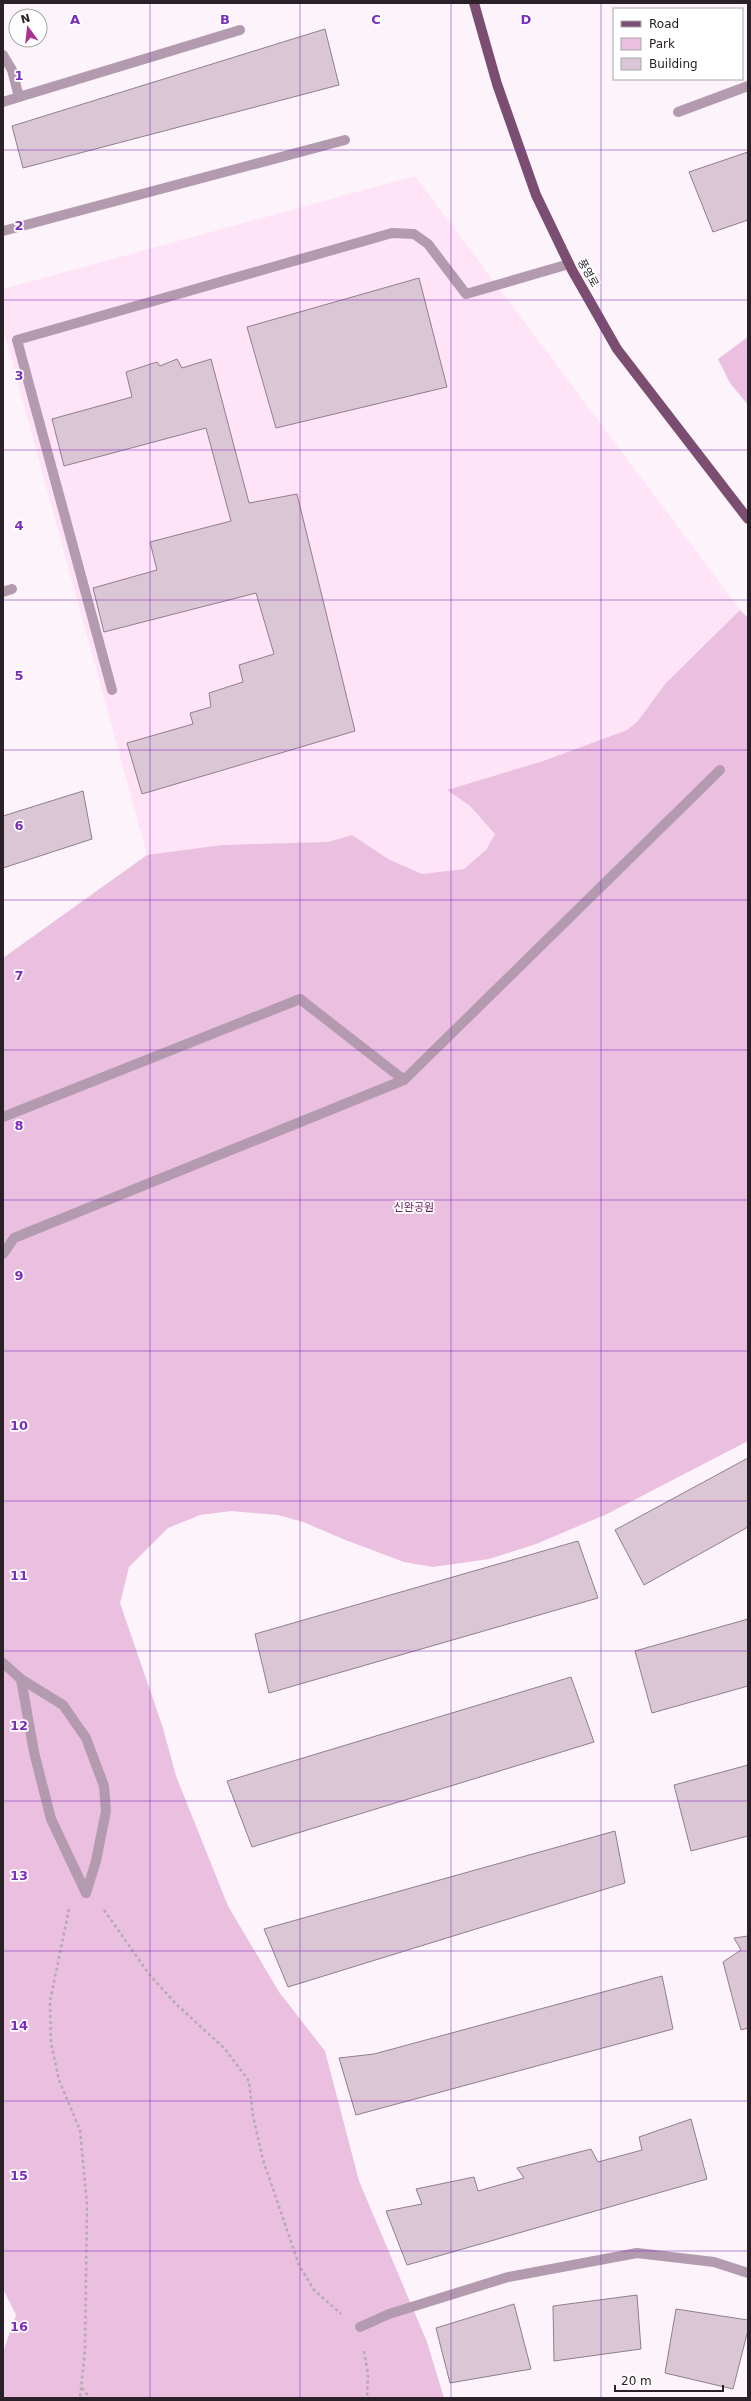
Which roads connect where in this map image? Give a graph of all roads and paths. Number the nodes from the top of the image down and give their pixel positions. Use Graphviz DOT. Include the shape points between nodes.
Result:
graph roads {
  1 [pos="474,3"];
  2 [pos="240,30"];
  3 [pos="3,55"];
  4 [pos="748,86"];
  5 [pos="19,97"];
  6 [pos="3,102"];
  7 [pos="678,112"];
  8 [pos="345,140"];
  9 [pos="3,231"];
  10 [pos="569,264"];
  11 [pos="748,519"];
  12 [pos="112,690"];
  13 [pos="720,770"];
  14 [pos="404,1080"];
  15 [pos="3,1117"];
  16 [pos="3,1254"];
  17 [pos="3,1663"];
  18 [pos="21,1679"];
  19 [pos="86,1894"];
  20 [pos="748,2273"];
  21 [pos="360,2327"];
  22 [pos="81,2388"];
  23 [pos="80,2398"];
  24 [pos="90,2398"];
  25 [pos="367,2398"];
  1 -- 10 [label="main road, 풍영로" via="497,84 536,195"];
  2 -- 5 [label="street"];
  3 -- 5 [label="street" via="12,70"];
  4 -- 7 [label="street"];
  5 -- 6 [label="street"];
  8 -- 9 [label="street"];
  10 -- 11 [label="main road, 풍영로" via="617,349"];
  10 -- 12 [label="street" via="466,294 428,244 414,234 392,233 17,340"];
  13 -- 14 [label="street"];
  14 -- 15 [label="street" via="300,999"];
  14 -- 16 [label="street" via="14,1238"];
  17 -- 18 [label="street"];
  18 -- 19 [label="street" via="34,1752 51,1818"];
  18 -- 19 [label="street" via="63,1706 86,1738 104,1786 106,1811 96,1862"];
  19 -- 21 [label="path" via="105,1911 139,1961 175,2004 225,2049 249,2081 253,2116 263,2160 299,2265 314,2290 336,2311"];
  19 -- 22 [label="path" via="69,1908 50,2001 51,2043 59,2080 80,2130 85,2181 86,2335"];
  20 -- 21 [label="street" via="714,2262 637,2253 508,2277 389,2314"];
  21 -- 25 [label="path" via="368,2374"];
  22 -- 23 [label="path"];
  22 -- 24 [label="path"];
}
